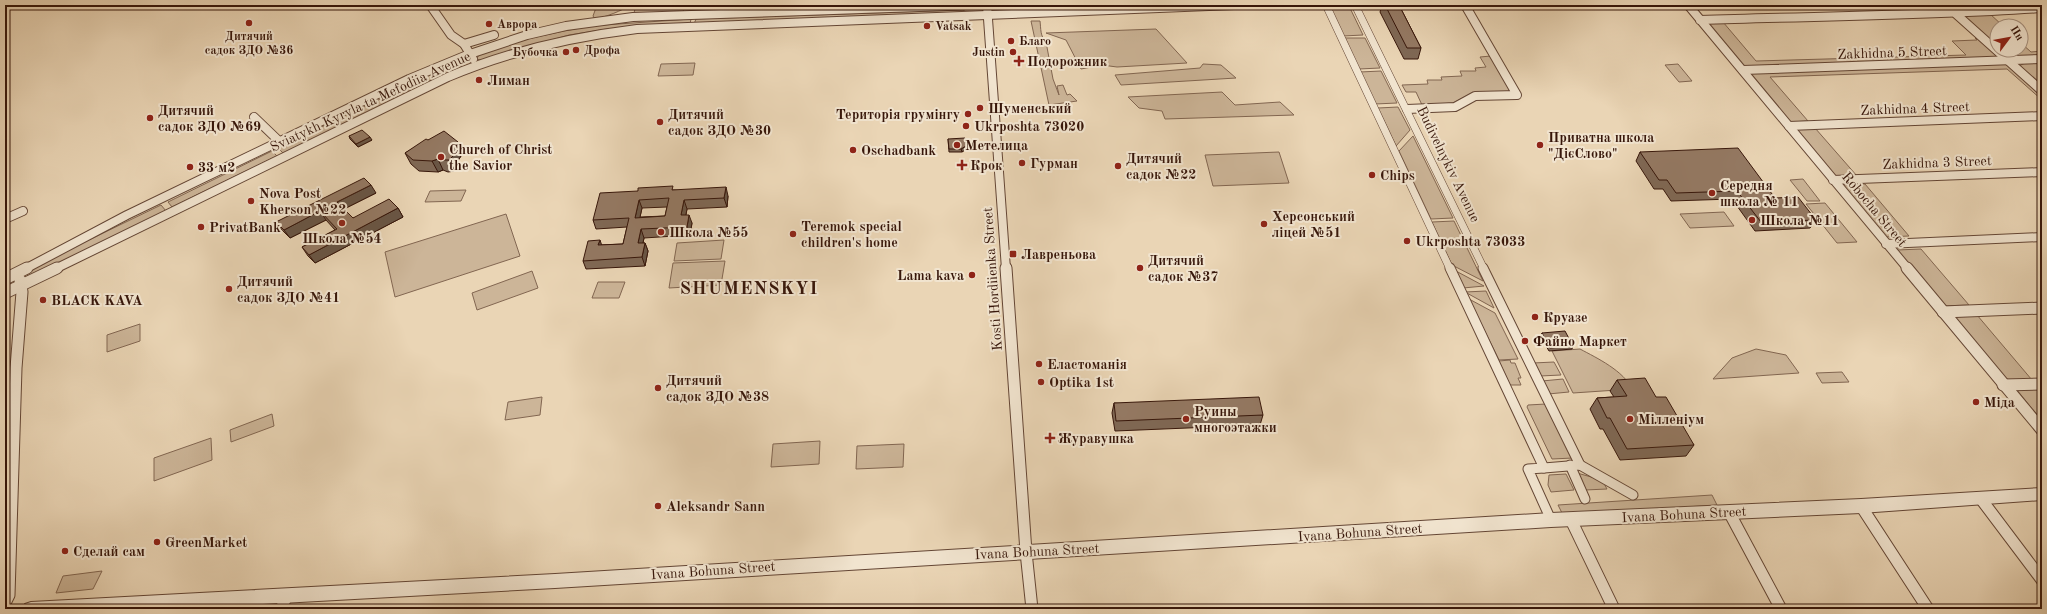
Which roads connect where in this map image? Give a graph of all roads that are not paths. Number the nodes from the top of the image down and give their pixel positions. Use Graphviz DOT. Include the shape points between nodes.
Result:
graph roads {
  1 [pos="430,5"];
  2 [pos="976,5"];
  3 [pos="987,5"];
  4 [pos="1234,5"];
  5 [pos="1326,5"];
  6 [pos="1355,5"];
  7 [pos="1465,5"];
  8 [pos="1688,5"];
  9 [pos="1926,5"];
  10 [pos="1962,5"];
  11 [pos="2042,8"];
  12 [pos="1969,11"];
  13 [pos="1936,12"];
  14 [pos="1956,14"];
  15 [pos="988,16"];
  16 [pos="1700,20"];
  17 [pos="494,35"];
  18 [pos="464,44"];
  19 [pos="472,54"];
  20 [pos="2042,59"];
  21 [pos="2008,61"];
  22 [pos="475,65"];
  23 [pos="1743,70"];
  24 [pos="2042,91"];
  25 [pos="1407,109"];
  26 [pos="2042,116"];
  27 [pos="254,117"];
  28 [pos="1790,126"];
  29 [pos="279,141"];
  30 [pos="2042,172"];
  31 [pos="1833,180"];
  32 [pos="23,211"];
  33 [pos="5,219"];
  34 [pos="2042,237"];
  35 [pos="1886,244"];
  36 [pos="18,272"];
  37 [pos="5,279"];
  38 [pos="21,285"];
  39 [pos="5,293"];
  40 [pos="2042,308"];
  41 [pos="1943,312"];
  42 [pos="2042,384"];
  43 [pos="2003,385"];
  44 [pos="2042,430"];
  45 [pos="1570,465"];
  46 [pos="1580,465"];
  47 [pos="1544,468"];
  48 [pos="2042,494"];
  49 [pos="1633,495"];
  50 [pos="1585,498"];
  51 [pos="1981,499"];
  52 [pos="1861,506"];
  53 [pos="1729,512"];
  54 [pos="1551,520"];
  55 [pos="1571,520"];
  56 [pos="1026,552"];
  57 [pos="2042,580"];
  58 [pos="5,602"];
  59 [pos="284,602"];
  60 [pos="32,609"];
  61 [pos="1032,609"];
  62 [pos="1614,609"];
  63 [pos="1781,609"];
  64 [pos="1928,609"];
  1 -- 18 [label="street" via="451,35"];
  2 -- 19 [label="street, Sviatykh Kyryla ta Mefodiia Avenue" via="633,17 589,22 527,35"];
  3 -- 15 [label="street, Kosti Hordiienka Street"];
  4 -- 15 [label="street, Sviatykh Kyryla ta Mefodiia Avenue"];
  5 -- 47 [label="street"];
  6 -- 25 [label="street, Budivelnykiv Avenue"];
  7 -- 25 [label="street" via="1517,95 1475,96 1455,107"];
  8 -- 16 [label="street, Robocha Street"];
  9 -- 13 [label="street"];
  10 -- 12 [label="street"];
  11 -- 12 [label="street"];
  12 -- 14 [label="street"];
  13 -- 14 [label="street"];
  13 -- 16 [label="street"];
  14 -- 21 [label="street"];
  15 -- 22 [label="street, Sviatykh Kyryla ta Mefodiia Avenue" via="630,30 573,37"];
  15 -- 56 [label="street, Kosti Hordiienka Street"];
  16 -- 23 [label="street, Robocha Street"];
  17 -- 18 [label="street"];
  18 -- 19 [label="street"];
  19 -- 22 [label="street"];
  19 -- 29 [label="street, Sviatykh Kyryla ta Mefodiia Avenue" via="409,79"];
  20 -- 21 [label="street, Zakhidna 5 Street"];
  21 -- 23 [label="street, Zakhidna 5 Street"];
  21 -- 24 [label="street"];
  22 -- 38 [label="street, Sviatykh Kyryla ta Mefodiia Avenue"];
  23 -- 28 [label="street, Robocha Street"];
  25 -- 46 [label="street, Budivelnykiv Avenue"];
  26 -- 28 [label="street, Zakhidna 4 Street"];
  27 -- 29 [label="street"];
  28 -- 31 [label="street, Robocha Street"];
  29 -- 36 [label="street, Sviatykh Kyryla ta Mefodiia Avenue"];
  30 -- 31 [label="street, Zakhidna 3 Street"];
  31 -- 35 [label="street, Robocha Street"];
  32 -- 33 [label="street"];
  34 -- 35 [label="street"];
  35 -- 41 [label="street, Robocha Street"];
  36 -- 37 [label="street, Sviatykh Kyryla ta Mefodiia Avenue"];
  36 -- 38 [label="street"];
  38 -- 39 [label="street, Sviatykh Kyryla ta Mefodiia Avenue"];
  38 -- 58 [label="street" via="9,595"];
  40 -- 41 [label="street"];
  41 -- 43 [label="street, Robocha Street"];
  42 -- 43 [label="street"];
  43 -- 44 [label="street, Robocha Street"];
  45 -- 46 [label="street"];
  45 -- 47 [label="street"];
  45 -- 50 [label="street"];
  46 -- 49 [label="street"];
  47 -- 54 [label="street" via="1528,469"];
  48 -- 51 [label="street, Ivana Bohuna Street"];
  51 -- 52 [label="street, Ivana Bohuna Street"];
  51 -- 57 [label="street"];
  52 -- 53 [label="street, Ivana Bohuna Street"];
  52 -- 64 [label="street"];
  53 -- 55 [label="street, Ivana Bohuna Street"];
  53 -- 63 [label="street"];
  54 -- 55 [label="street, Ivana Bohuna Street"];
  54 -- 56 [label="street, Ivana Bohuna Street"];
  55 -- 62 [label="street"];
  56 -- 59 [label="street, Ivana Bohuna Street"];
  56 -- 61 [label="street, Kosti Hordiienka Street"];
  59 -- 60 [label="street, Ivana Bohuna Street"];
}
